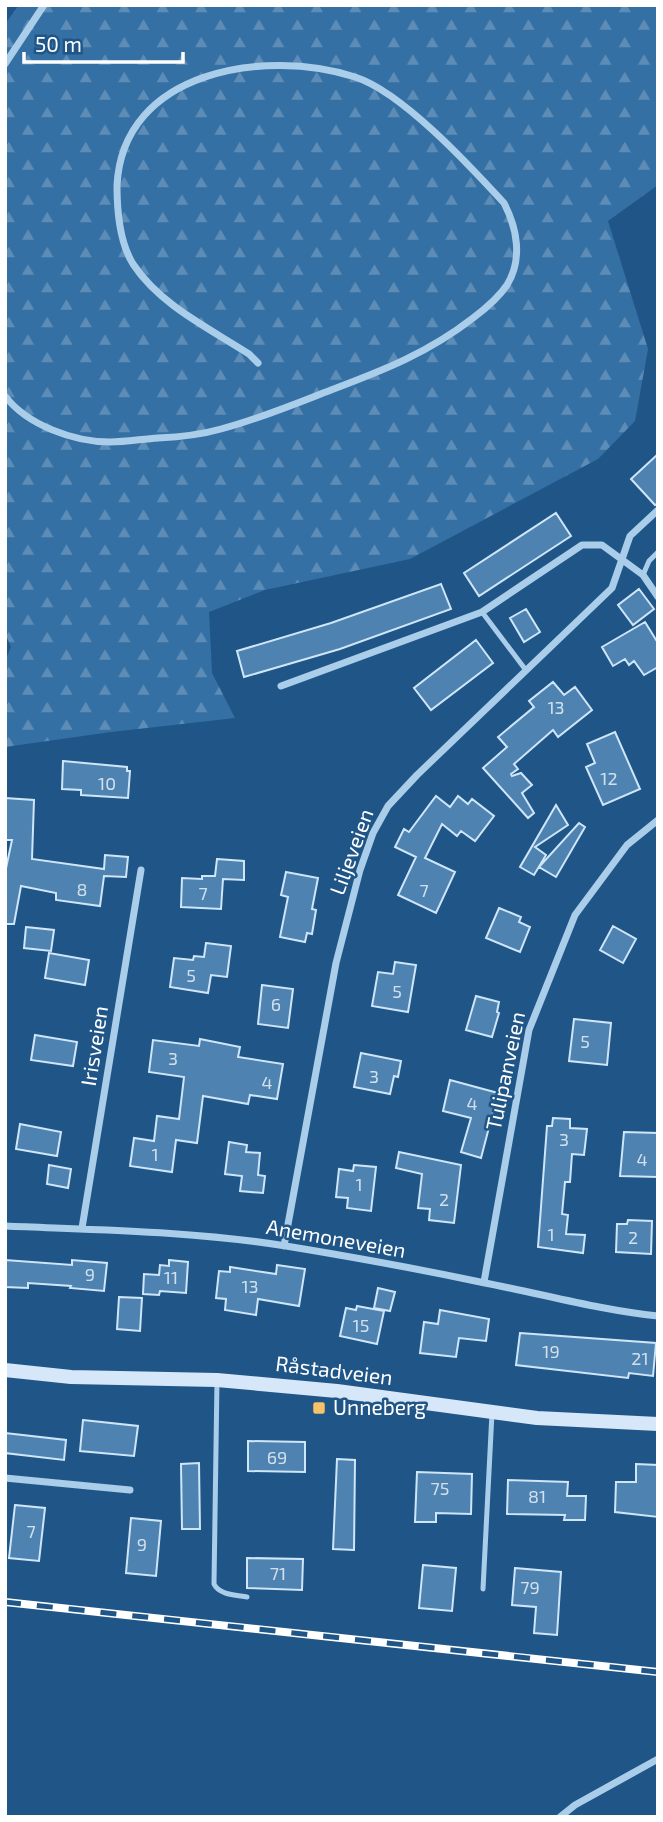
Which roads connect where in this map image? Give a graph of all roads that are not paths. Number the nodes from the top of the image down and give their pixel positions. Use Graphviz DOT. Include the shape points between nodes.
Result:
graph roads {
  1 [pos="44,5"];
  2 [pos="5,64"];
  3 [pos="258,363"];
  4 [pos="5,396"];
  5 [pos="658,510"];
  6 [pos="658,552"];
  7 [pos="621,560"];
  8 [pos="643,575"];
  9 [pos="658,597"];
  10 [pos="482,612"];
  11 [pos="525,669"];
  12 [pos="281,686"];
  13 [pos="658,820"];
  14 [pos="141,870"];
  15 [pos="5,1226"];
  16 [pos="82,1228"];
  17 [pos="284,1246"];
  18 [pos="484,1282"];
  19 [pos="658,1316"];
  20 [pos="5,1370"];
  21 [pos="217,1380"];
  22 [pos="492,1413"];
  23 [pos="658,1424"];
  24 [pos="5,1478"];
  25 [pos="130,1490"];
  26 [pos="483,1589"];
  27 [pos="247,1597"];
  28 [pos="658,1759"];
  29 [pos="560,1817"];
  1 -- 2 [label="street"];
  3 -- 4 [label="street" via="150,286 131,261 117,203 118,169 131,135 153,105 196,81 264,65 298,65 356,77 407,108 505,203 517,242 514,266 507,285 483,310 451,335 395,366 242,424 187,436 87,440 37,422"];
  5 -- 7 [label="street, Liljeveien" via="630,536"];
  6 -- 8 [label="lane"];
  7 -- 8 [label="street"];
  7 -- 10 [label="street" via="602,545 582,545"];
  7 -- 11 [label="street, Liljeveien" via="612,588"];
  8 -- 9 [label="street"];
  10 -- 11 [label="lane"];
  10 -- 12 [label="street"];
  11 -- 17 [label="street, Liljeveien" via="416,775 388,806 373,833 336,963"];
  13 -- 18 [label="street, Tulipanveien" via="627,845 575,915 529,1030"];
  14 -- 16 [label="street, Irisveien"];
  15 -- 16 [label="street, Anemoneveien"];
  16 -- 17 [label="street, Anemoneveien"];
  17 -- 18 [label="street, Anemoneveien"];
  18 -- 19 [label="street, Anemoneveien"];
  20 -- 21 [label="main road, Råstadveien" via="71,1377"];
  21 -- 22 [label="main road, Råstadveien"];
  21 -- 27 [label="lane" via="214,1584 223,1592"];
  22 -- 23 [label="main road, Råstadveien"];
  22 -- 26 [label="lane"];
  24 -- 25 [label="street"];
  28 -- 29 [label="street"];
}
